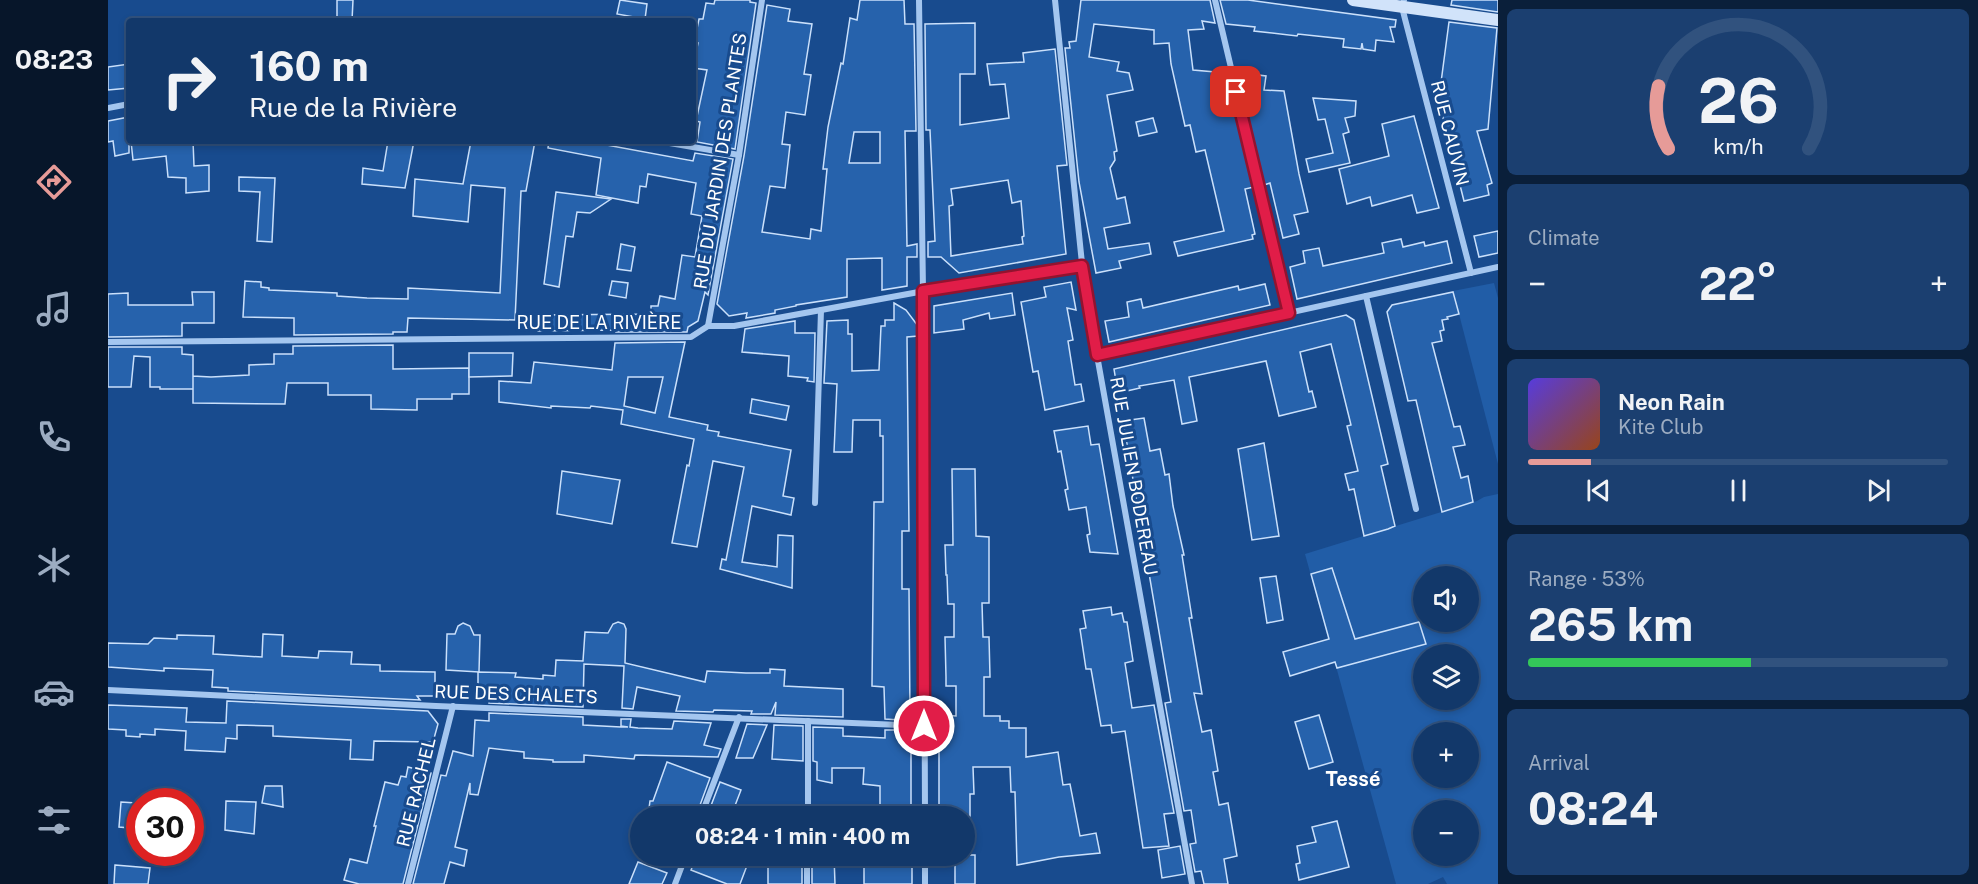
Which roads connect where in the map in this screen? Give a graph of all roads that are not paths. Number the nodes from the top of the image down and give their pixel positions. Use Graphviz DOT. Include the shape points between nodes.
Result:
graph roads {
  1 [pos="762,0"];
  2 [pos="919,0"];
  3 [pos="1055,0"];
  4 [pos="1215,0"];
  5 [pos="1353,0"];
  6 [pos="1403,3"];
  7 [pos="1498,20"];
  8 [pos="126,105"];
  9 [pos="108,108"];
  10 [pos="675,144"];
  11 [pos="739,155"];
  12 [pos="1082,266"];
  13 [pos="1498,267"];
  14 [pos="1471,273"];
  15 [pos="923,291"];
  16 [pos="1365,296"];
  17 [pos="822,310"];
  18 [pos="1289,313"];
  19 [pos="708,326"];
  20 [pos="108,342"];
  21 [pos="1097,355"];
  22 [pos="815,503"];
  23 [pos="1416,509"];
  24 [pos="108,690"];
  25 [pos="453,706"];
  26 [pos="739,717"];
  27 [pos="808,721"];
  28 [pos="924,726"];
  29 [pos="705,806"];
  30 [pos="808,806"];
  31 [pos="925,806"];
  32 [pos="682,866"];
  33 [pos="807,866"];
  34 [pos="925,866"];
  35 [pos="408,884"];
  36 [pos="675,884"];
  37 [pos="807,884"];
  38 [pos="926,884"];
  39 [pos="1192,884"];
  1 -- 11 [label="street, RUE DU JARDIN DES PLANTES"];
  2 -- 15 [label="street"];
  3 -- 12 [label="street, RUE JULIEN BODEREAU"];
  4 -- 18 [label="street"];
  5 -- 6 [label="street"];
  6 -- 7 [label="street"];
  6 -- 14 [label="street, RUE CAUVIN"];
  8 -- 9 [label="street"];
  10 -- 11 [label="street"];
  11 -- 19 [label="street, RUE DU JARDIN DES PLANTES"];
  12 -- 15 [label="street, RUE DE LA RIVIÈRE"];
  12 -- 21 [label="street, RUE JULIEN BODEREAU"];
  13 -- 14 [label="street"];
  14 -- 16 [label="street"];
  15 -- 17 [label="street, RUE DE LA RIVIÈRE"];
  15 -- 28 [label="street"];
  16 -- 18 [label="street"];
  16 -- 23 [label="street"];
  17 -- 19 [label="street, RUE DE LA RIVIÈRE" via="734,326"];
  17 -- 22 [label="street"];
  18 -- 21 [label="street"];
  19 -- 20 [label="street, RUE DE LA RIVIÈRE" via="691,337"];
  21 -- 39 [label="street, RUE JULIEN BODEREAU"];
  24 -- 25 [label="street, RUE DES CHALETS"];
  25 -- 26 [label="street, RUE DES CHALETS"];
  25 -- 35 [label="street, RUE RACHEL"];
  26 -- 27 [label="street, RUE DES CHALETS"];
  26 -- 29 [label="street"];
  27 -- 28 [label="street, RUE DES CHALETS"];
  27 -- 30 [label="street"];
  28 -- 31 [label="street"];
  32 -- 36 [label="street"];
  33 -- 37 [label="street"];
  34 -- 38 [label="street"];
}
